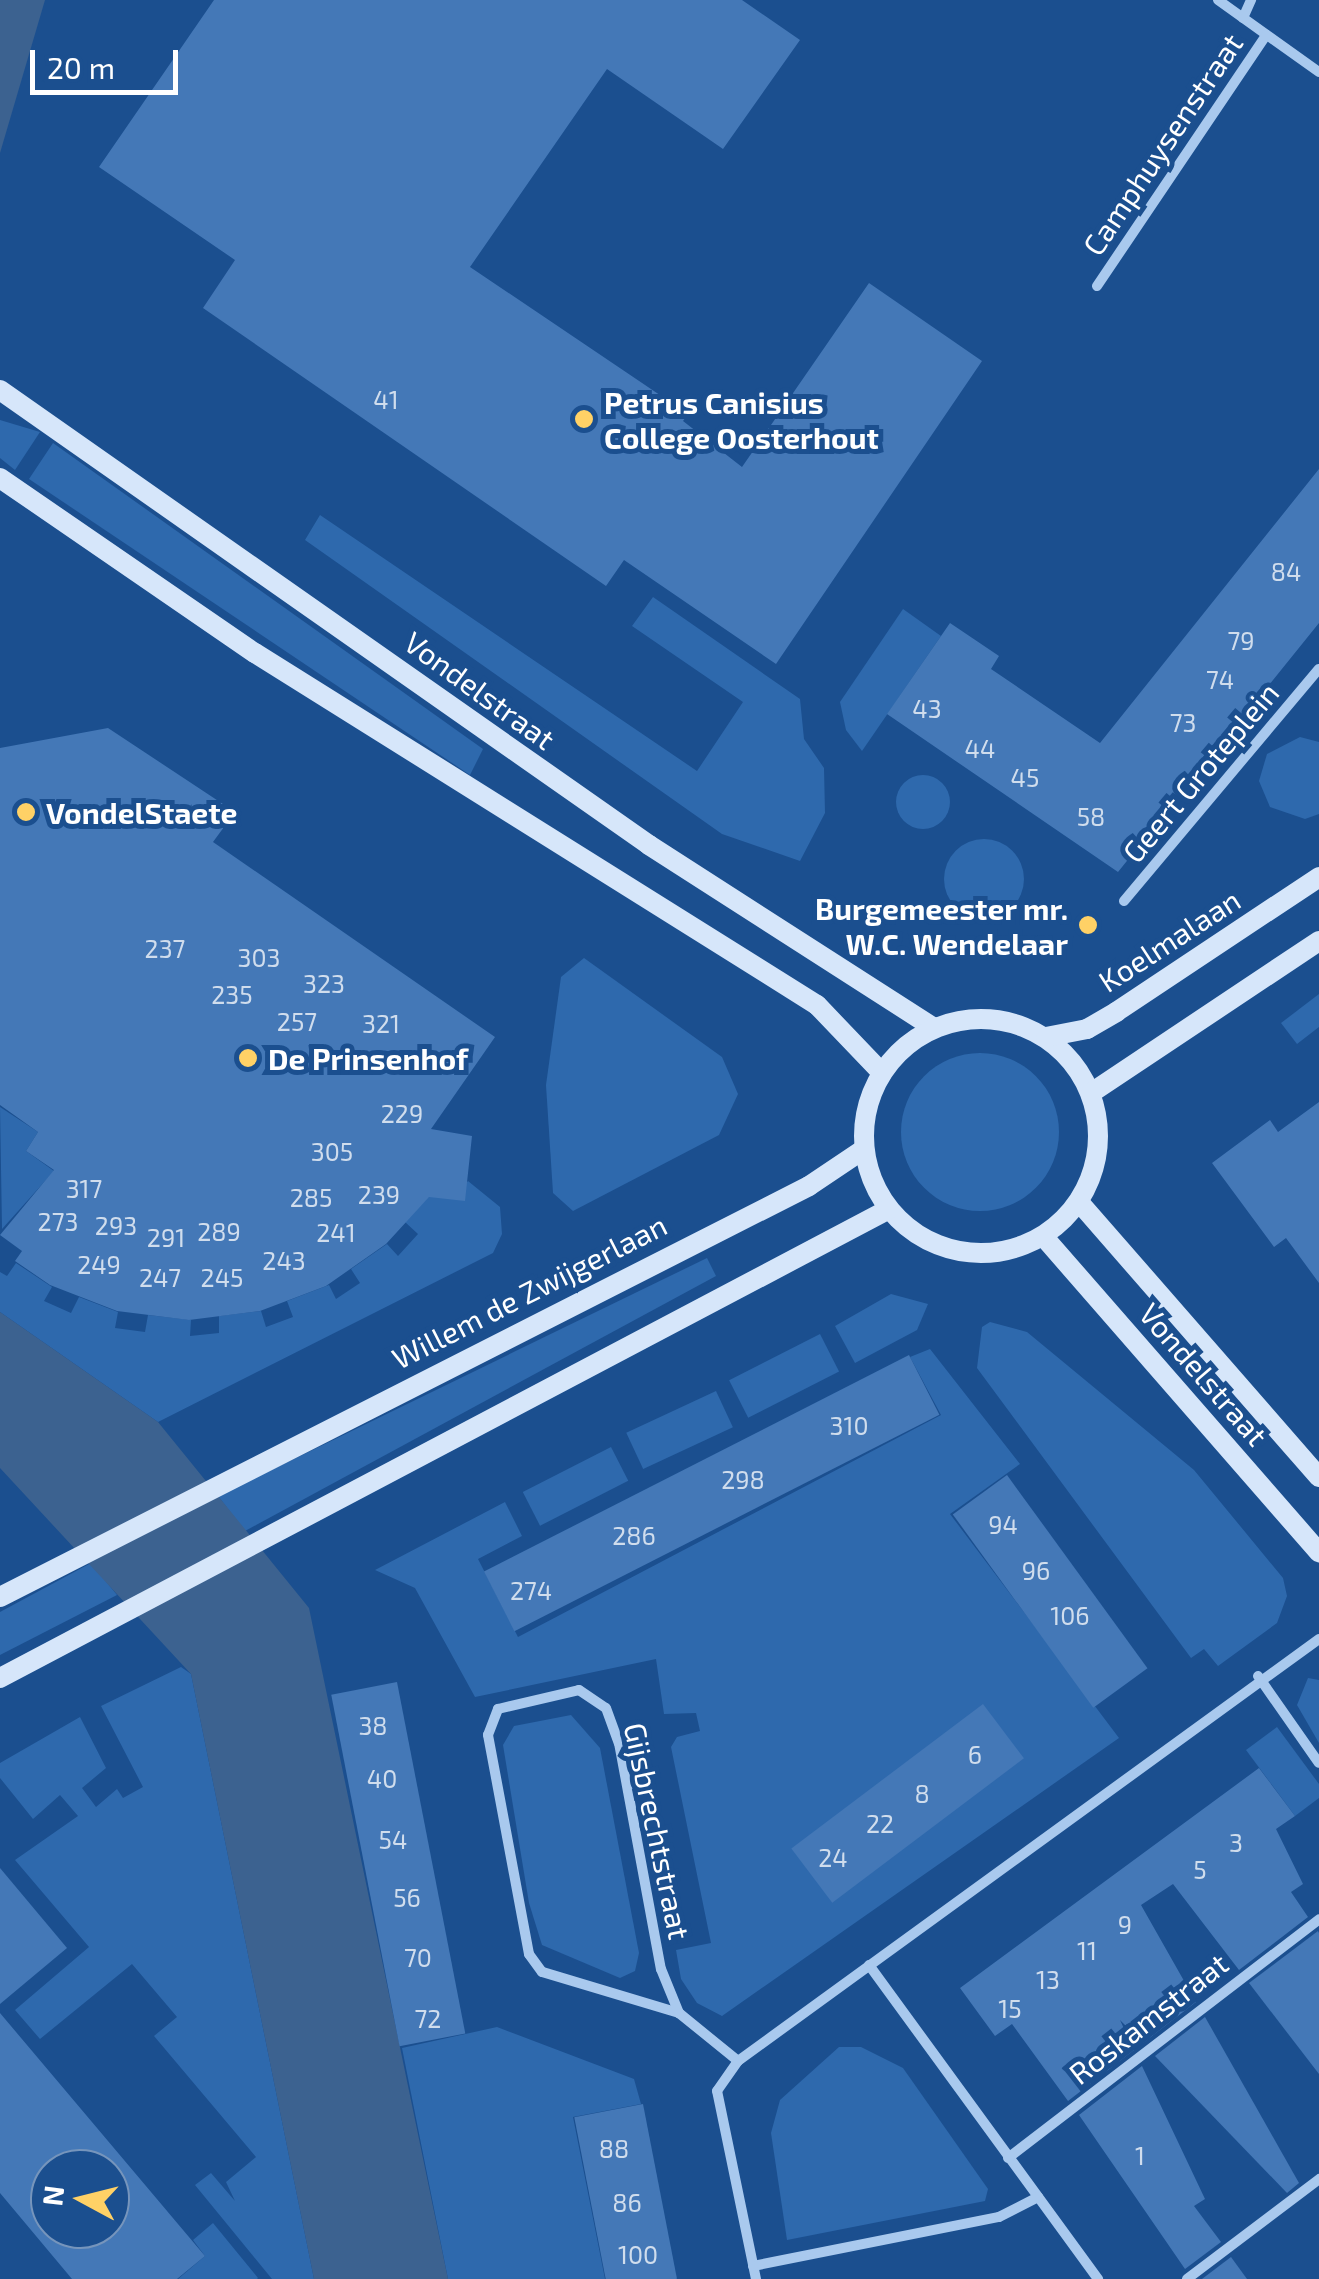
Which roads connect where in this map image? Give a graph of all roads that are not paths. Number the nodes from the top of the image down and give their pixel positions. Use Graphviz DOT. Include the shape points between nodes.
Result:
graph roads {
  1 [pos="1218,0"];
  2 [pos="1251,0"];
  3 [pos="1243,18"];
  4 [pos="1266,35"];
  5 [pos="1319,72"];
  6 [pos="1097,286"];
  7 [pos="0,390"];
  8 [pos="0,478"];
  9 [pos="1318,674"];
  10 [pos="1319,878"];
  11 [pos="1124,901"];
  12 [pos="1319,941"];
  13 [pos="932,1027"];
  14 [pos="1046,1037"];
  15 [pos="882,1072"];
  16 [pos="1091,1093"];
  17 [pos="864,1149"];
  18 [pos="1079,1202"];
  19 [pos="888,1209"];
  20 [pos="1043,1236"];
  21 [pos="1319,1477"];
  22 [pos="1319,1552"];
  23 [pos="0,1598"];
  24 [pos="1319,1638"];
  25 [pos="1258,1676"];
  26 [pos="0,1678"];
  27 [pos="1319,1763"];
  28 [pos="1319,1919"];
  29 [pos="869,1965"];
  30 [pos="679,2013"];
  31 [pos="738,2061"];
  32 [pos="1008,2158"];
  33 [pos="1319,2179"];
  34 [pos="1038,2197"];
  35 [pos="753,2266"];
  36 [pos="756,2279"];
  37 [pos="1098,2279"];
  38 [pos="1188,2279"];
  1 -- 3 [label="street, Camphuysenstraat"];
  2 -- 3 [label="street"];
  3 -- 4 [label="street, Camphuysenstraat"];
  4 -- 5 [label="street, Camphuysenstraat"];
  4 -- 6 [label="street, Camphuysenstraat"];
  7 -- 13 [label="street, Vondelstraat" via="648,845"];
  8 -- 15 [label="street" via="254,652 817,1004"];
  9 -- 11 [label="street, Geert Groteplein"];
  10 -- 14 [label="street, Koelmalaan" via="1087,1029"];
  12 -- 16 [label="street"];
  13 -- 14 [label="street" via="994,1018"];
  13 -- 15 [label="street"];
  14 -- 16 [label="street"];
  15 -- 17 [label="street" via="867,1110"];
  16 -- 18 [label="street" via="1098,1150"];
  17 -- 19 [label="street"];
  17 -- 23 [label="street, Willem de Zwijgerlaan" via="808,1186"];
  18 -- 20 [label="street"];
  18 -- 21 [label="street, Vondelstraat"];
  19 -- 20 [label="street" via="943,1248 977,1254"];
  19 -- 26 [label="street"];
  20 -- 22 [label="street, Vondelstraat"];
  24 -- 25 [label="street"];
  25 -- 27 [label="street"];
  25 -- 29 [label="street"];
  28 -- 32 [label="street, Roskamstraat"];
  29 -- 31 [label="street"];
  29 -- 32 [label="street"];
  30 -- 30 [label="street, Gijsbrechtstraat" via="661,1969 620,1743 606,1708 579,1690 498,1709 488,1736 529,1954 542,1972"];
  30 -- 31 [label="street, Gijsbrechtstraat"];
  31 -- 35 [label="street" via="717,2091"];
  32 -- 34 [label="street"];
  33 -- 38 [label="street"];
  34 -- 35 [label="street" via="999,2217"];
  34 -- 37 [label="street"];
  35 -- 36 [label="street"];
}
